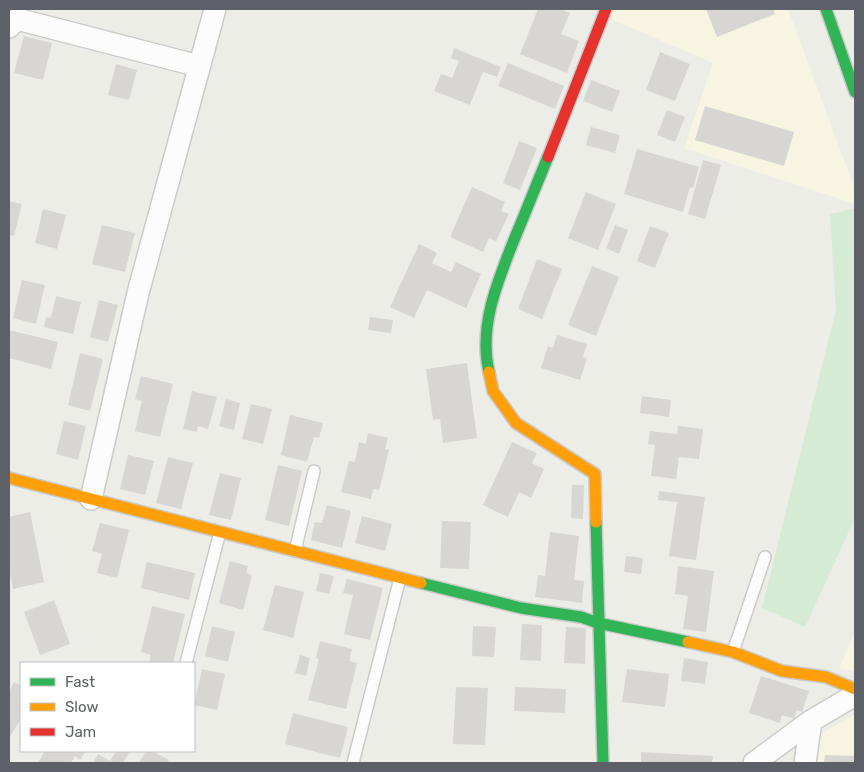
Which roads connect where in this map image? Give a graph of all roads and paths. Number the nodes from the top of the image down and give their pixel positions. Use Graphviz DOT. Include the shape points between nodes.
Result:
graph roads {
  1 [pos="215,9"];
  2 [pos="606,9"];
  3 [pos="826,9"];
  4 [pos="9,27"];
  5 [pos="199,66"];
  6 [pos="855,92"];
  7 [pos="314,471"];
  8 [pos="9,478"];
  9 [pos="91,499"];
  10 [pos="220,532"];
  11 [pos="295,551"];
  12 [pos="765,558"];
  13 [pos="400,578"];
  14 [pos="598,623"];
  15 [pos="734,652"];
  16 [pos="186,662"];
  17 [pos="855,689"];
  18 [pos="855,695"];
  19 [pos="810,721"];
  20 [pos="353,763"];
  21 [pos="603,763"];
  22 [pos="754,763"];
  23 [pos="805,763"];
  1 -- 5 [label="street"];
  2 -- 14 [label="main road" via="494,292 485,357 493,391 516,423 595,474"];
  3 -- 6 [label="main road"];
  4 -- 5 [label="street" via="17,19"];
  5 -- 9 [label="street" via="138,293"];
  7 -- 11 [label="lane"];
  8 -- 9 [label="main road"];
  9 -- 10 [label="main road"];
  10 -- 11 [label="main road"];
  10 -- 16 [label="lane"];
  11 -- 13 [label="main road"];
  12 -- 15 [label="lane"];
  13 -- 14 [label="main road"];
  13 -- 20 [label="lane"];
  14 -- 15 [label="main road"];
  14 -- 21 [label="main road"];
  15 -- 17 [label="main road" via="782,671 826,677"];
  18 -- 19 [label="street"];
  19 -- 22 [label="street"];
  19 -- 23 [label="street"];
}
